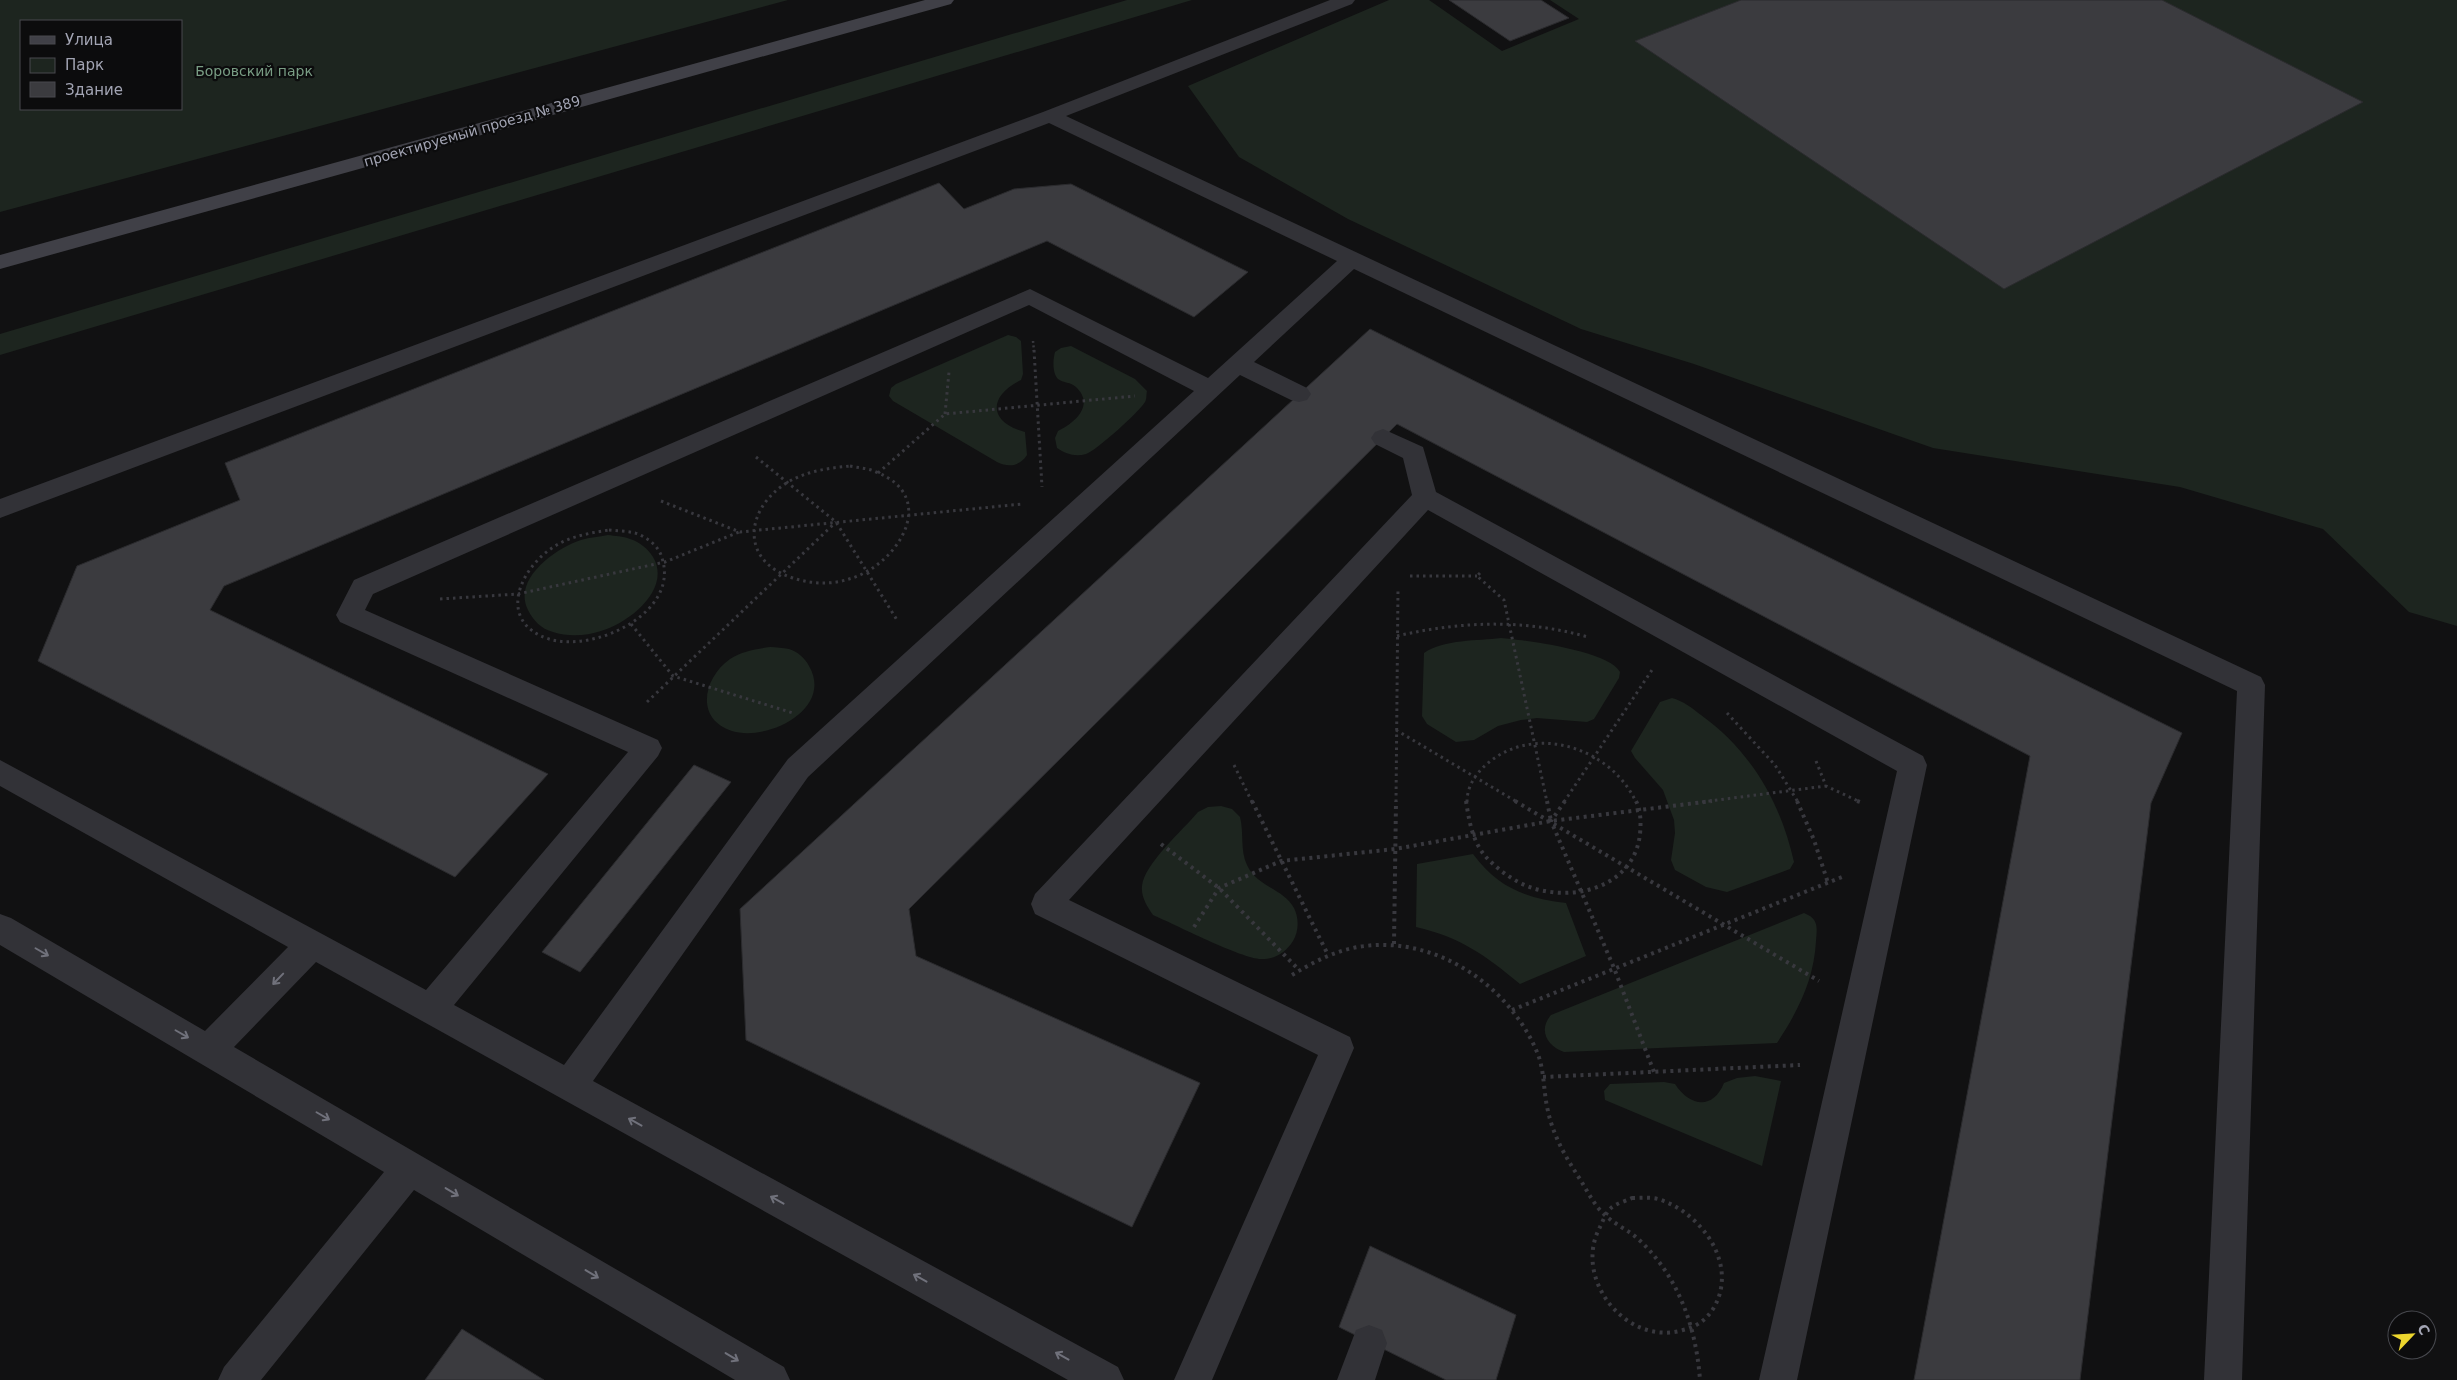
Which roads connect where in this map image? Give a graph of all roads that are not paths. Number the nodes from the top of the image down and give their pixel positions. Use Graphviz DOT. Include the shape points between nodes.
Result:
graph roads {
  1 [pos="945,0"];
  2 [pos="1346,0"];
  3 [pos="1050,116"];
  4 [pos="1352,259"];
  5 [pos="0,262"];
  6 [pos="1238,364"];
  7 [pos="1210,389"];
  8 [pos="1300,394"];
  9 [pos="1383,438"];
  10 [pos="1425,497"];
  11 [pos="0,509"];
  12 [pos="0,772"];
  13 [pos="0,928"];
  14 [pos="312,944"];
  15 [pos="430,1009"];
  16 [pos="209,1050"];
  17 [pos="569,1086"];
  18 [pos="410,1167"];
  19 [pos="1370,1343"];
  20 [pos="237,1380"];
  21 [pos="771,1380"];
  22 [pos="1105,1380"];
  23 [pos="1192,1380"];
  24 [pos="1356,1380"];
  25 [pos="1778,1380"];
  26 [pos="2223,1380"];
  1 -- 5 [label="main road, проектируемый проезд № 389"];
  2 -- 3 [label="lane"];
  3 -- 4 [label="lane"];
  3 -- 11 [label="lane"];
  4 -- 6 [label="lane"];
  4 -- 26 [label="lane" via="2251,685"];
  6 -- 7 [label="lane"];
  6 -- 8 [label="lane"];
  7 -- 15 [label="lane" via="1030,296 364,587 349,615 648,748"];
  7 -- 17 [label="lane" via="798,768"];
  9 -- 10 [label="lane" via="1414,453"];
  10 -- 23 [label="lane" via="1046,904 1338,1048"];
  10 -- 25 [label="lane" via="1913,764"];
  12 -- 14 [label="lane"];
  13 -- 16 [label="lane, one-way"];
  14 -- 15 [label="lane"];
  14 -- 16 [label="lane, one-way"];
  15 -- 17 [label="lane"];
  16 -- 18 [label="lane, one-way"];
  22 -- 17 [label="lane, one-way"];
  18 -- 20 [label="lane"];
  18 -- 21 [label="lane, one-way"];
  19 -- 24 [label="lane"];
}
